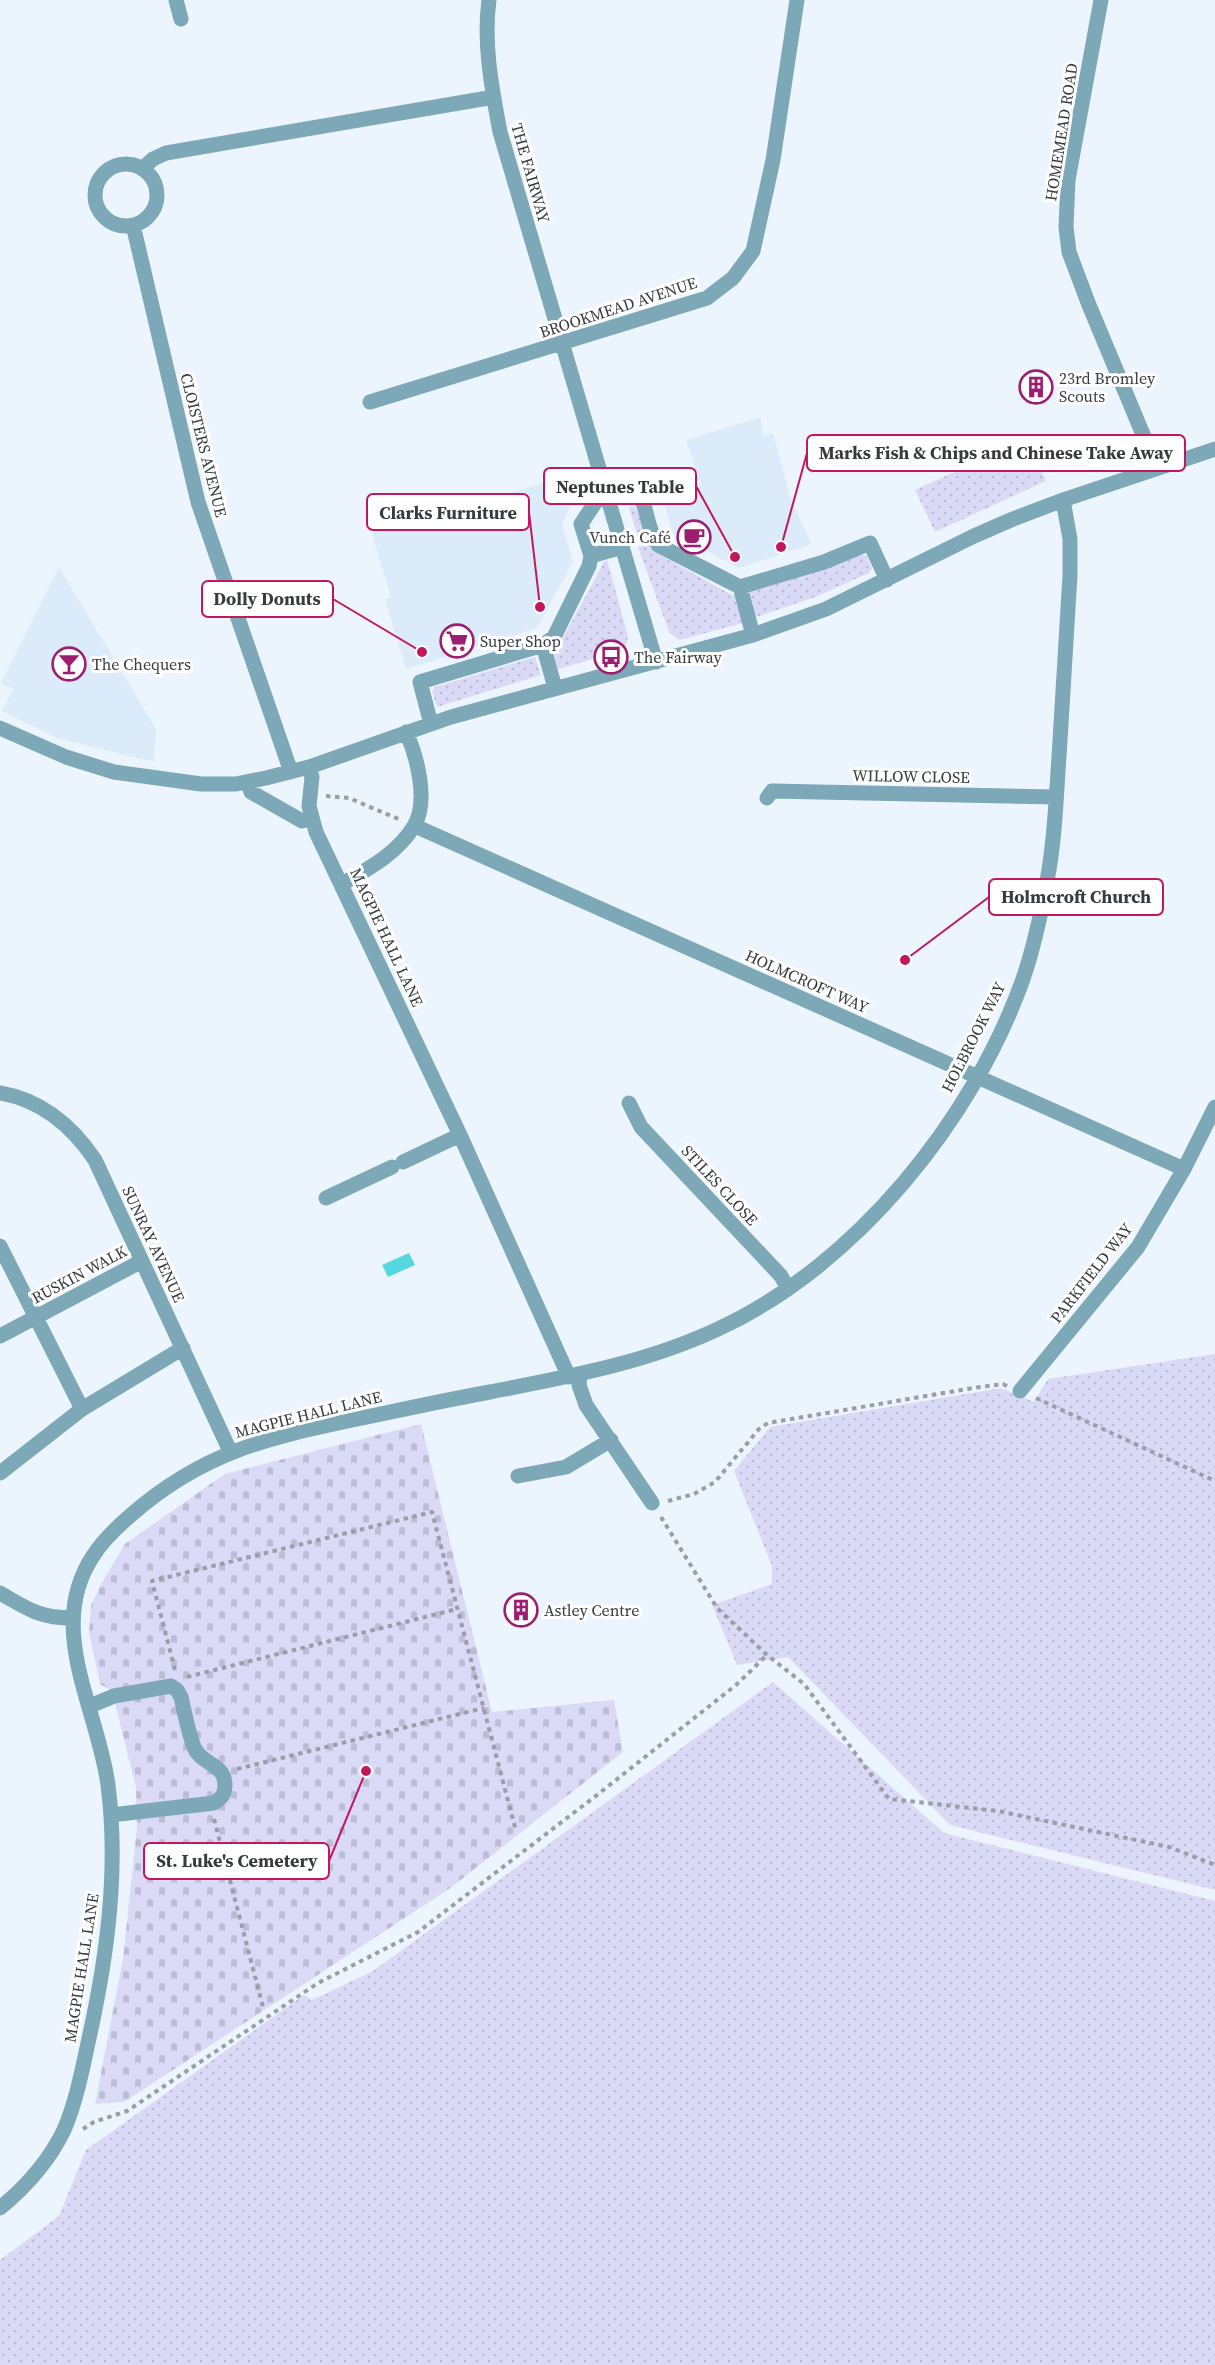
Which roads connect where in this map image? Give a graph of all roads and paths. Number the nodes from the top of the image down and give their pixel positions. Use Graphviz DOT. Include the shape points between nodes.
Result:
graph roads {
  1 [pos="176,0"];
  2 [pos="489,0"];
  3 [pos="797,0"];
  4 [pos="1101,0"];
  5 [pos="181,19"];
  6 [pos="494,97"];
  7 [pos="142,169"];
  8 [pos="133,225"];
  9 [pos="561,344"];
  10 [pos="370,402"];
  11 [pos="1215,449"];
  12 [pos="1157,468"];
  13 [pos="607,497"];
  14 [pos="1064,500"];
  15 [pos="622,547"];
  16 [pos="591,556"];
  17 [pos="887,580"];
  18 [pos="740,587"];
  19 [pos="753,635"];
  20 [pos="543,645"];
  21 [pos="656,662"];
  22 [pos="555,688"];
  23 [pos="431,724"];
  24 [pos="0,729"];
  25 [pos="406,732"];
  26 [pos="309,767"];
  27 [pos="291,772"];
  28 [pos="248,782"];
  29 [pos="310,794"];
  30 [pos="1056,797"];
  31 [pos="767,798"];
  32 [pos="311,819"];
  33 [pos="415,826"];
  34 [pos="342,884"];
  35 [pos="977,1077"];
  36 [pos="0,1093"];
  37 [pos="629,1103"];
  38 [pos="1215,1107"];
  39 [pos="460,1135"];
  40 [pos="1184,1169"];
  41 [pos="326,1198"];
  42 [pos="0,1246"];
  43 [pos="142,1261"];
  44 [pos="788,1289"];
  45 [pos="36,1317"];
  46 [pos="0,1336"];
  47 [pos="183,1348"];
  48 [pos="575,1376"];
  49 [pos="1020,1391"];
  50 [pos="82,1409"];
  51 [pos="611,1440"];
  52 [pos="230,1451"];
  53 [pos="0,1473"];
  54 [pos="518,1476"];
  55 [pos="1215,1481"];
  56 [pos="652,1503"];
  57 [pos="0,1593"];
  58 [pos="458,1609"];
  59 [pos="72,1618"];
  60 [pos="767,1655"];
  61 [pos="90,1706"];
  62 [pos="484,1708"];
  63 [pos="222,1773"];
  64 [pos="210,1804"];
  65 [pos="111,1815"];
  66 [pos="516,1832"];
  67 [pos="1215,1865"];
  68 [pos="263,2007"];
  69 [pos="65,2127"];
  70 [pos="0,2208"];
  1 -- 5 [label="street"];
  2 -- 6 [label="street, THE FAIRWAY" via="486,19"];
  3 -- 9 [label="street, BROOKMEAD AVENUE" via="773,160 753,251 733,278 706,298"];
  4 -- 12 [label="street, HOMEMEAD ROAD" via="1068,180 1065,227 1069,252 1085,295"];
  6 -- 7 [label="street" via="166,153"];
  6 -- 9 [label="street, THE FAIRWAY" via="500,132"];
  7 -- 8 [label="street" via="153,180 156,202 152,212"];
  7 -- 8 [label="street" via="136,165 113,166 98,182 95,193 102,215 111,222"];
  8 -- 27 [label="street, CLOISTERS AVENUE" via="198,502"];
  9 -- 10 [label="street, BROOKMEAD AVENUE"];
  9 -- 13 [label="street, THE FAIRWAY"];
  11 -- 12 [label="street"];
  12 -- 14 [label="street"];
  13 -- 15 [label="street, THE FAIRWAY"];
  13 -- 16 [label="street" via="597,500 581,524"];
  13 -- 18 [label="street" via="618,494 645,502 658,545"];
  14 -- 17 [label="street" via="974,536"];
  14 -- 30 [label="street, HOLBROOK WAY" via="1070,576"];
  15 -- 16 [label="street"];
  15 -- 21 [label="street, THE FAIRWAY"];
  16 -- 20 [label="street" via="590,566 554,637"];
  17 -- 18 [label="street" via="870,543 824,562"];
  17 -- 19 [label="street" via="826,609"];
  18 -- 19 [label="street"];
  19 -- 21 [label="street"];
  20 -- 22 [label="street"];
  20 -- 23 [label="street" via="420,682"];
  21 -- 22 [label="street"];
  22 -- 23 [label="street"];
  23 -- 25 [label="street"];
  24 -- 28 [label="street" via="114,772 201,784"];
  25 -- 26 [label="street"];
  25 -- 33 [label="street" via="417,764 422,798"];
  26 -- 27 [label="street"];
  26 -- 29 [label="street, MAGPIE HALL LANE"];
  27 -- 28 [label="street"];
  28 -- 32 [label="street" via="251,792 302,821"];
  29 -- 32 [label="street, MAGPIE HALL LANE"];
  29 -- 33 [label="path" via="349,798"];
  30 -- 31 [label="street, WILLOW CLOSE" via="772,791"];
  30 -- 35 [label="street, HOLBROOK WAY" via="1048,875 1033,945 1001,1031"];
  32 -- 34 [label="street, MAGPIE HALL LANE"];
  33 -- 34 [label="street" via="393,851"];
  33 -- 35 [label="street, HOLMCROFT WAY"];
  34 -- 39 [label="street, MAGPIE HALL LANE"];
  35 -- 40 [label="street, HOLMCROFT WAY"];
  35 -- 44 [label="street, HOLBROOK WAY" via="884,1206 838,1250"];
  36 -- 43 [label="street, SUNRAY AVENUE" via="41,1107 84,1144"];
  37 -- 44 [label="street, STILES CLOSE" via="641,1127 781,1276"];
  38 -- 40 [label="street, PARKFIELD WAY"];
  39 -- 41 [label="street"];
  39 -- 48 [label="street, MAGPIE HALL LANE"];
  40 -- 49 [label="street, PARKFIELD WAY" via="1138,1247"];
  42 -- 45 [label="street"];
  43 -- 45 [label="street, RUSKIN WALK"];
  43 -- 47 [label="street, SUNRAY AVENUE"];
  44 -- 48 [label="street, HOLBROOK WAY" via="715,1331"];
  45 -- 46 [label="street, RUSKIN WALK"];
  45 -- 50 [label="street"];
  47 -- 50 [label="street"];
  47 -- 52 [label="street, SUNRAY AVENUE"];
  48 -- 51 [label="street, MAGPIE HALL LANE" via="581,1394"];
  48 -- 52 [label="street, MAGPIE HALL LANE" via="284,1434"];
  49 -- 55 [label="path"];
  49 -- 56 [label="path" via="1003,1384 768,1423 715,1482 694,1494"];
  50 -- 53 [label="street"];
  51 -- 54 [label="street" via="566,1467"];
  51 -- 56 [label="street, MAGPIE HALL LANE"];
  52 -- 59 [label="street, MAGPIE HALL LANE" via="144,1503 105,1539 77,1586"];
  56 -- 60 [label="path" via="717,1608"];
  57 -- 59 [label="street" via="47,1617"];
  58 -- 58 [label="path" via="432,1512 152,1581 177,1680"];
  58 -- 62 [label="path"];
  59 -- 61 [label="street, MAGPIE HALL LANE" via="73,1644"];
  60 -- 67 [label="path" via="804,1684 889,1799 1009,1814 1169,1846"];
  60 -- 69 [label="path" via="736,1685 418,1932 318,1983 127,2111 81,2130"];
  61 -- 63 [label="street" via="114,1696 171,1686 181,1697 194,1749"];
  61 -- 65 [label="street, MAGPIE HALL LANE" via="103,1755"];
  62 -- 63 [label="path"];
  62 -- 66 [label="path"];
  63 -- 64 [label="street" via="222,1798"];
  64 -- 65 [label="street"];
  64 -- 68 [label="path"];
  65 -- 69 [label="street, MAGPIE HALL LANE" via="113,1886 104,1954 87,2047"];
  69 -- 70 [label="street, MAGPIE HALL LANE" via="40,2168"];
}
